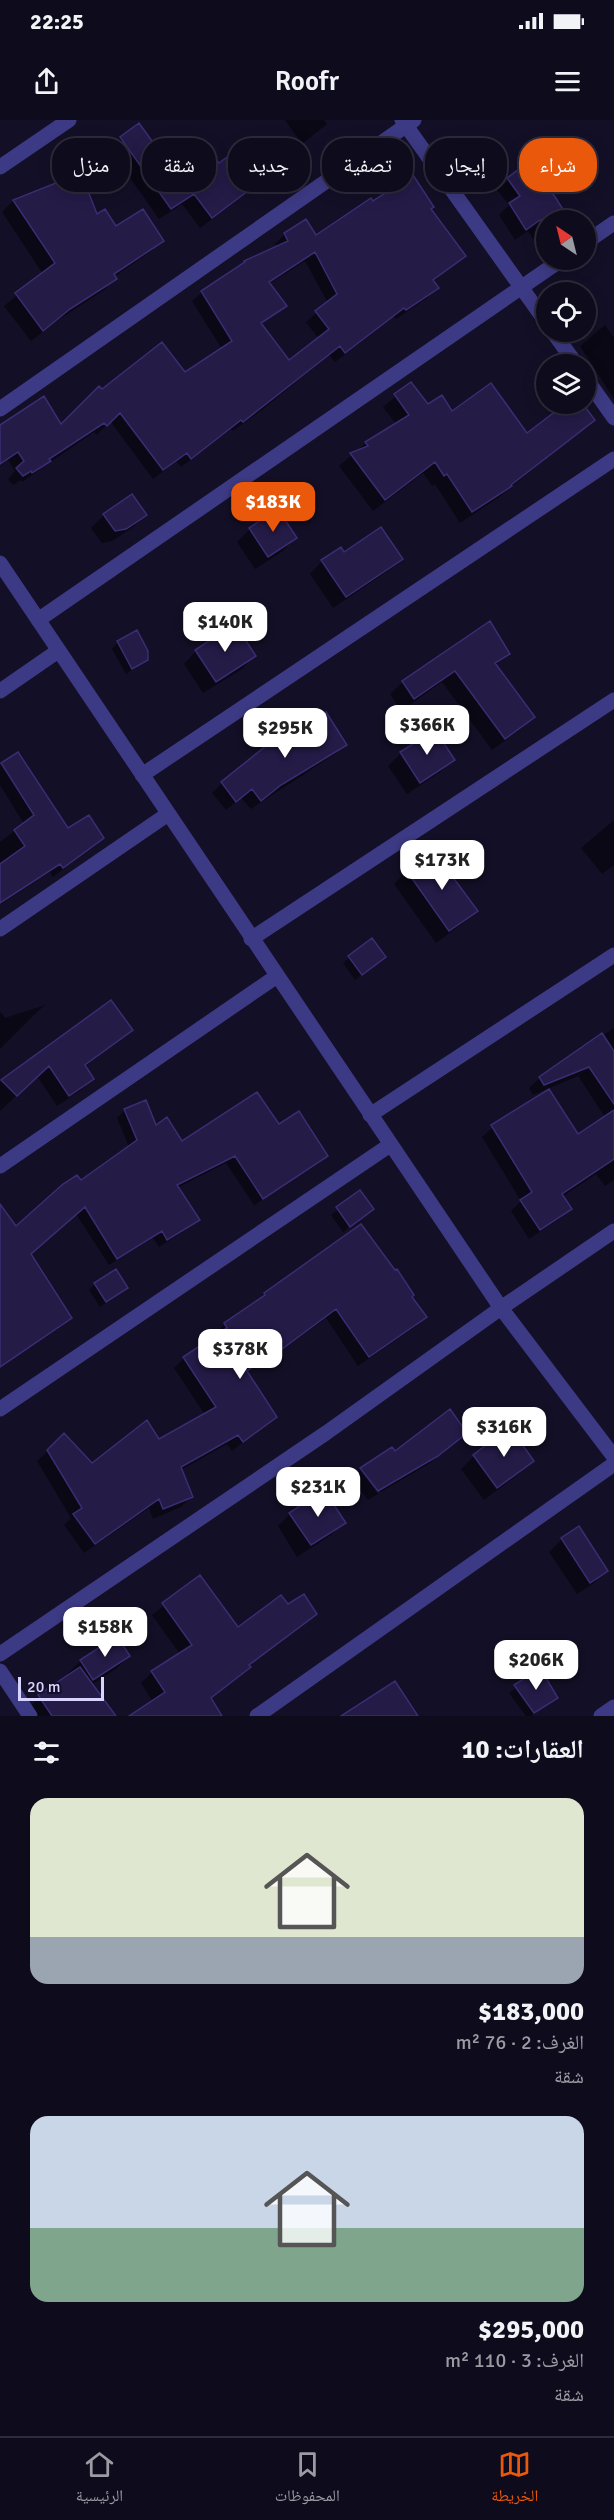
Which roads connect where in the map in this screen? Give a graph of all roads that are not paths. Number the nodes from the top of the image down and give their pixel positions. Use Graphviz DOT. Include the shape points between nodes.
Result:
graph roads {
  1 [pos="69,120"];
  2 [pos="407,122"];
  3 [pos="0,167"];
  4 [pos="614,223"];
  5 [pos="596,235"];
  6 [pos="547,270"];
  7 [pos="522,287"];
  8 [pos="536,307"];
  9 [pos="596,393"];
  10 [pos="0,409"];
  11 [pos="614,418"];
  12 [pos="614,459"];
  13 [pos="0,563"];
  14 [pos="38,620"];
  15 [pos="58,651"];
  16 [pos="0,691"];
  17 [pos="614,700"];
  18 [pos="142,776"];
  19 [pos="168,814"];
  20 [pos="0,929"];
  21 [pos="251,939"];
  22 [pos="614,955"];
  23 [pos="277,976"];
  24 [pos="370,1115"];
  25 [pos="390,1145"];
  26 [pos="0,1166"];
  27 [pos="614,1231"];
  28 [pos="501,1308"];
  29 [pos="0,1409"];
  30 [pos="614,1457"];
  31 [pos="614,1464"];
  32 [pos="0,1654"];
  33 [pos="0,1671"];
  34 [pos="614,1707"];
  35 [pos="30,1716"];
  36 [pos="256,1716"];
  37 [pos="601,1716"];
  1 -- 3 [label="street"];
  2 -- 7 [label="street"];
  2 -- 10 [label="street"];
  4 -- 5 [label="street"];
  6 -- 7 [label="street"];
  7 -- 8 [label="street"];
  7 -- 14 [label="street"];
  9 -- 11 [label="street"];
  12 -- 18 [label="street"];
  13 -- 14 [label="street"];
  14 -- 15 [label="street"];
  15 -- 16 [label="street"];
  15 -- 18 [label="street"];
  17 -- 21 [label="street"];
  18 -- 19 [label="street"];
  19 -- 20 [label="street"];
  19 -- 21 [label="street"];
  21 -- 23 [label="street"];
  22 -- 24 [label="street"];
  23 -- 24 [label="street"];
  23 -- 26 [label="street"];
  24 -- 25 [label="street"];
  25 -- 28 [label="street"];
  25 -- 29 [label="street"];
  27 -- 28 [label="street"];
  28 -- 30 [label="street"];
  28 -- 32 [label="street" via="326,1433"];
  31 -- 36 [label="street"];
  33 -- 35 [label="street"];
  34 -- 37 [label="street"];
}
